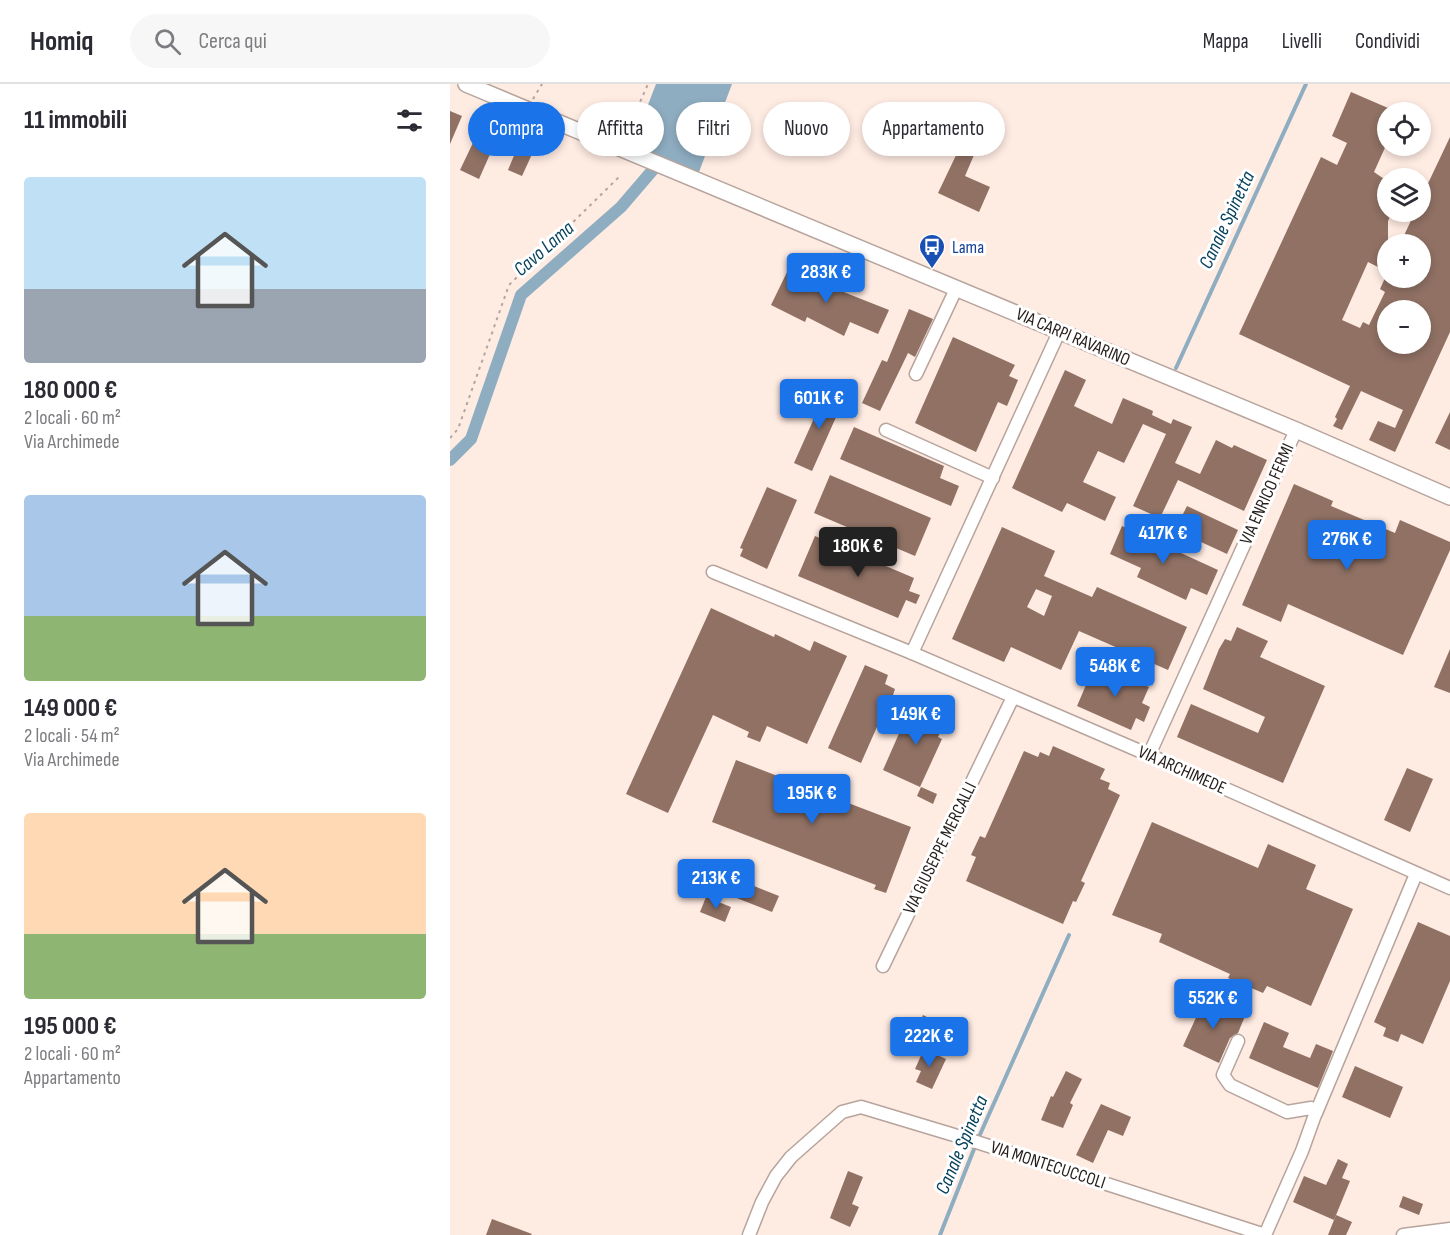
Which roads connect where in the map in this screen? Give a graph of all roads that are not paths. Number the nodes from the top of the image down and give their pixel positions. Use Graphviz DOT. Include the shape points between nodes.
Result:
graph roads {
  1 [pos="466,84"];
  2 [pos="956,288"];
  3 [pos="1059,332"];
  4 [pos="916,374"];
  5 [pos="886,430"];
  6 [pos="1296,430"];
  7 [pos="993,478"];
  8 [pos="1450,497"];
  9 [pos="713,572"];
  10 [pos="912,653"];
  11 [pos="1012,698"];
  12 [pos="1149,755"];
  13 [pos="1416,874"];
  14 [pos="1450,888"];
  15 [pos="883,966"];
  16 [pos="1238,1041"];
  17 [pos="1316,1113"];
  18 [pos="1450,1229"];
  19 [pos="749,1235"];
  20 [pos="1265,1235"];
  21 [pos="1403,1235"];
  1 -- 2 [label="main road, VIA CARPI RAVARINO" via="623,146 695,180"];
  2 -- 3 [label="main road, VIA CARPI RAVARINO"];
  2 -- 4 [label="street"];
  3 -- 6 [label="main road, VIA CARPI RAVARINO"];
  3 -- 7 [label="street"];
  5 -- 7 [label="street"];
  6 -- 8 [label="main road, VIA CARPI RAVARINO"];
  6 -- 12 [label="street, VIA ENRICO FERMI"];
  7 -- 10 [label="street"];
  9 -- 10 [label="street, VIA ARCHIMEDE"];
  10 -- 11 [label="street, VIA ARCHIMEDE"];
  11 -- 12 [label="street, VIA ARCHIMEDE"];
  11 -- 15 [label="street, VIA GIUSEPPE MERCALLI"];
  12 -- 13 [label="street, VIA ARCHIMEDE"];
  13 -- 14 [label="street, VIA ARCHIMEDE"];
  13 -- 17 [label="street"];
  16 -- 17 [label="street" via="1223,1075 1230,1085 1287,1112 1311,1108"];
  17 -- 20 [label="street"];
  18 -- 21 [label="street"];
  19 -- 20 [label="street, VIA MONTECUCCOLI" via="762,1202 791,1157 842,1112 861,1107"];
}
